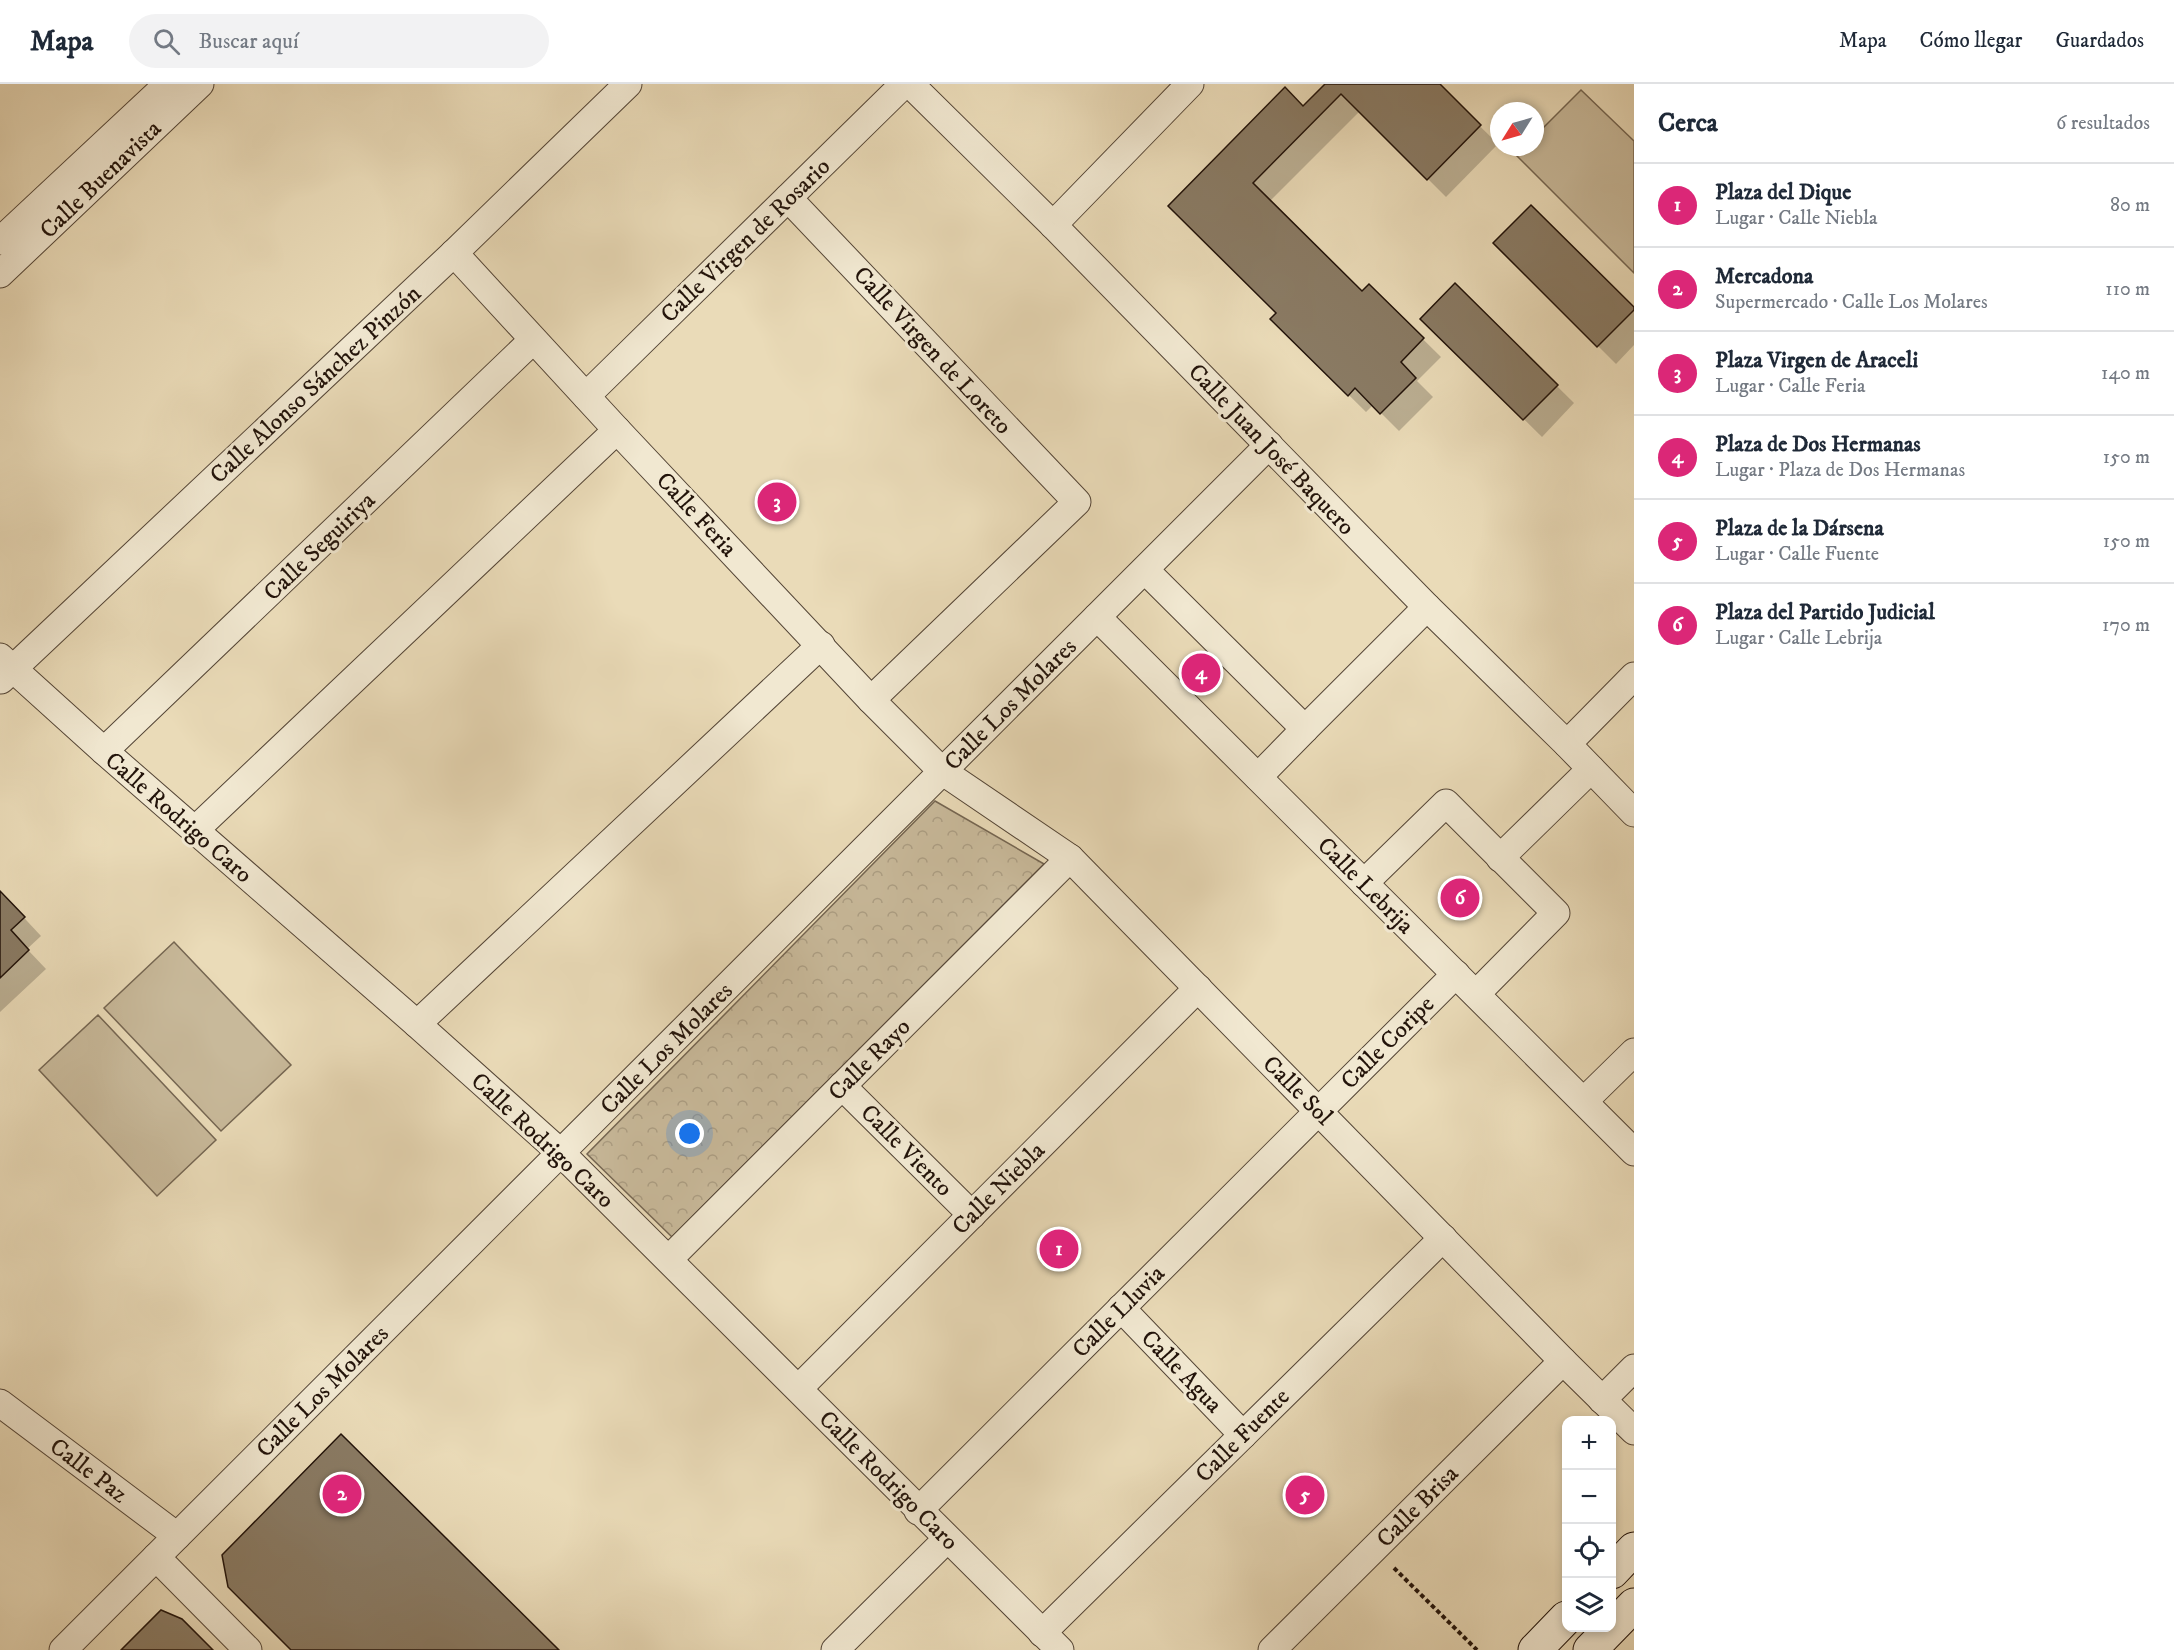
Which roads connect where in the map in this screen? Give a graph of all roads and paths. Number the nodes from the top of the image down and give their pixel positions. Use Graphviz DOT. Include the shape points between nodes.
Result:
graph roads {
  1 [pos="168,84"];
  2 [pos="201,84"];
  3 [pos="628,84"];
  4 [pos="904,84"];
  5 [pos="910,84"];
  6 [pos="1190,84"];
  7 [pos="788,198"];
  8 [pos="1053,225"];
  9 [pos="0,241"];
  10 [pos="454,253"];
  11 [pos="0,274"];
  12 [pos="533,340"];
  13 [pos="586,396"];
  14 [pos="617,430"];
  15 [pos="1269,446"];
  16 [pos="1144,570"];
  17 [pos="1427,608"];
  18 [pos="1097,617"];
  19 [pos="821,645"];
  20 [pos="4,669"];
  21 [pos="1634,676"];
  22 [pos="872,699"];
  23 [pos="1305,729"];
  24 [pos="1567,744"];
  25 [pos="104,752"];
  26 [pos="1591,769"];
  27 [pos="942,771"];
  28 [pos="1258,777"];
  29 [pos="1634,813"];
  30 [pos="195,830"];
  31 [pos="1070,858"];
  32 [pos="1500,858"];
  33 [pos="1364,884"];
  34 [pos="1456,974"];
  35 [pos="1198,988"];
  36 [pos="1476,994"];
  37 [pos="417,1024"];
  38 [pos="1632,1058"];
  39 [pos="842,1086"];
  40 [pos="1584,1101"];
  41 [pos="1318,1110"];
  42 [pos="1634,1152"];
  43 [pos="561,1153"];
  44 [pos="972,1215"];
  45 [pos="1443,1238"];
  46 [pos="669,1259"];
  47 [pos="1121,1308"];
  48 [pos="1563,1361"];
  49 [pos="1634,1368"];
  50 [pos="799,1388"];
  51 [pos="1602,1400"];
  52 [pos="0,1403"];
  53 [pos="1634,1431"];
  54 [pos="1243,1435"];
  55 [pos="918,1511"];
  56 [pos="177,1536"];
  57 [pos="947,1539"];
  58 [pos="1374,1549"];
  59 [pos="1634,1550"];
  60 [pos="156,1557"];
  61 [pos="1616,1567"];
  62 [pos="1634,1605"];
  63 [pos="1562,1622"];
  64 [pos="1051,1641"];
  65 [pos="63,1650"];
  66 [pos="248,1650"];
  67 [pos="835,1650"];
  68 [pos="1272,1650"];
  69 [pos="1477,1650"];
  70 [pos="1535,1650"];
  71 [pos="1590,1650"];
  1 -- 9 [label="street, Calle Buenavista"];
  2 -- 11 [label="street, Calle Buenavista"];
  3 -- 10 [label="street, Calle Alonso Sánchez Pinzón"];
  4 -- 7 [label="street, Calle Virgen de Rosario"];
  5 -- 8 [label="street, Calle Juan José Baquero"];
  6 -- 8 [label="street"];
  7 -- 13 [label="street, Calle Virgen de Rosario"];
  7 -- 22 [label="street, Calle Virgen de Loreto" via="1077,502"];
  8 -- 15 [label="street, Calle Juan José Baquero"];
  10 -- 12 [label="street, Calle Feria"];
  10 -- 20 [label="street, Calle Alonso Sánchez Pinzón"];
  12 -- 13 [label="street, Calle Feria"];
  12 -- 25 [label="street, Calle Seguiriya"];
  13 -- 14 [label="street, Calle Feria"];
  14 -- 19 [label="street, Calle Feria"];
  14 -- 30 [label="street"];
  15 -- 16 [label="street, Calle Los Molares"];
  15 -- 17 [label="street, Calle Juan José Baquero"];
  16 -- 18 [label="street, Calle Los Molares"];
  16 -- 23 [label="street"];
  17 -- 23 [label="street"];
  17 -- 24 [label="street, Calle Juan José Baquero"];
  18 -- 27 [label="street, Calle Los Molares"];
  18 -- 28 [label="street, Calle Lebrija"];
  19 -- 22 [label="street, Calle Feria"];
  19 -- 37 [label="street"];
  20 -- 25 [label="street, Calle Rodrigo Caro"];
  21 -- 24 [label="street"];
  22 -- 27 [label="street, Calle Feria"];
  23 -- 28 [label="street"];
  24 -- 26 [label="street, Calle Juan José Baquero"];
  25 -- 30 [label="street, Calle Rodrigo Caro"];
  26 -- 29 [label="street, Calle Juan José Baquero"];
  26 -- 32 [label="street"];
  27 -- 31 [label="street, Calle Sol"];
  27 -- 43 [label="street, Calle Los Molares"];
  28 -- 33 [label="street, Calle Lebrija"];
  30 -- 37 [label="street, Calle Rodrigo Caro"];
  31 -- 35 [label="street, Calle Sol"];
  31 -- 39 [label="street, Calle Rayo"];
  32 -- 33 [label="street" via="1446,803"];
  32 -- 36 [label="street" via="1556,913"];
  33 -- 34 [label="street, Calle Lebrija"];
  34 -- 36 [label="street, Calle Lebrija"];
  34 -- 41 [label="street, Calle Coripe"];
  35 -- 41 [label="street, Calle Sol"];
  35 -- 44 [label="street, Calle Niebla"];
  36 -- 40 [label="street, Calle Lebrija"];
  37 -- 43 [label="street, Calle Rodrigo Caro"];
  38 -- 40 [label="street"];
  39 -- 44 [label="street, Calle Viento"];
  39 -- 46 [label="street, Calle Rayo"];
  40 -- 42 [label="street, Calle Lebrija"];
  41 -- 45 [label="street, Calle Sol"];
  41 -- 47 [label="street, Calle Lluvia"];
  43 -- 46 [label="street, Calle Rodrigo Caro"];
  43 -- 56 [label="street, Calle Los Molares"];
  44 -- 50 [label="street, Calle Niebla"];
  45 -- 48 [label="street, Calle Sol"];
  45 -- 54 [label="street, Calle Fuente"];
  46 -- 50 [label="street, Calle Rodrigo Caro"];
  47 -- 54 [label="street, Calle Agua"];
  47 -- 55 [label="street, Calle Lluvia"];
  48 -- 51 [label="street, Calle Sol"];
  48 -- 58 [label="street, Calle Brisa"];
  49 -- 51 [label="street"];
  50 -- 55 [label="street, Calle Rodrigo Caro"];
  51 -- 53 [label="street, Calle Sol"];
  52 -- 56 [label="street, Calle Paz"];
  54 -- 64 [label="street, Calle Fuente"];
  55 -- 57 [label="street, Calle Rodrigo Caro"];
  56 -- 60 [label="street, Calle Los Molares"];
  57 -- 64 [label="street, Calle Rodrigo Caro"];
  57 -- 67 [label="street"];
  58 -- 68 [label="street, Calle Brisa"];
  58 -- 69 [label="path"];
  59 -- 61 [label="street"];
  60 -- 65 [label="street, Calle Los Molares"];
  60 -- 66 [label="street"];
  62 -- 71 [label="street"];
  63 -- 70 [label="street"];
}
